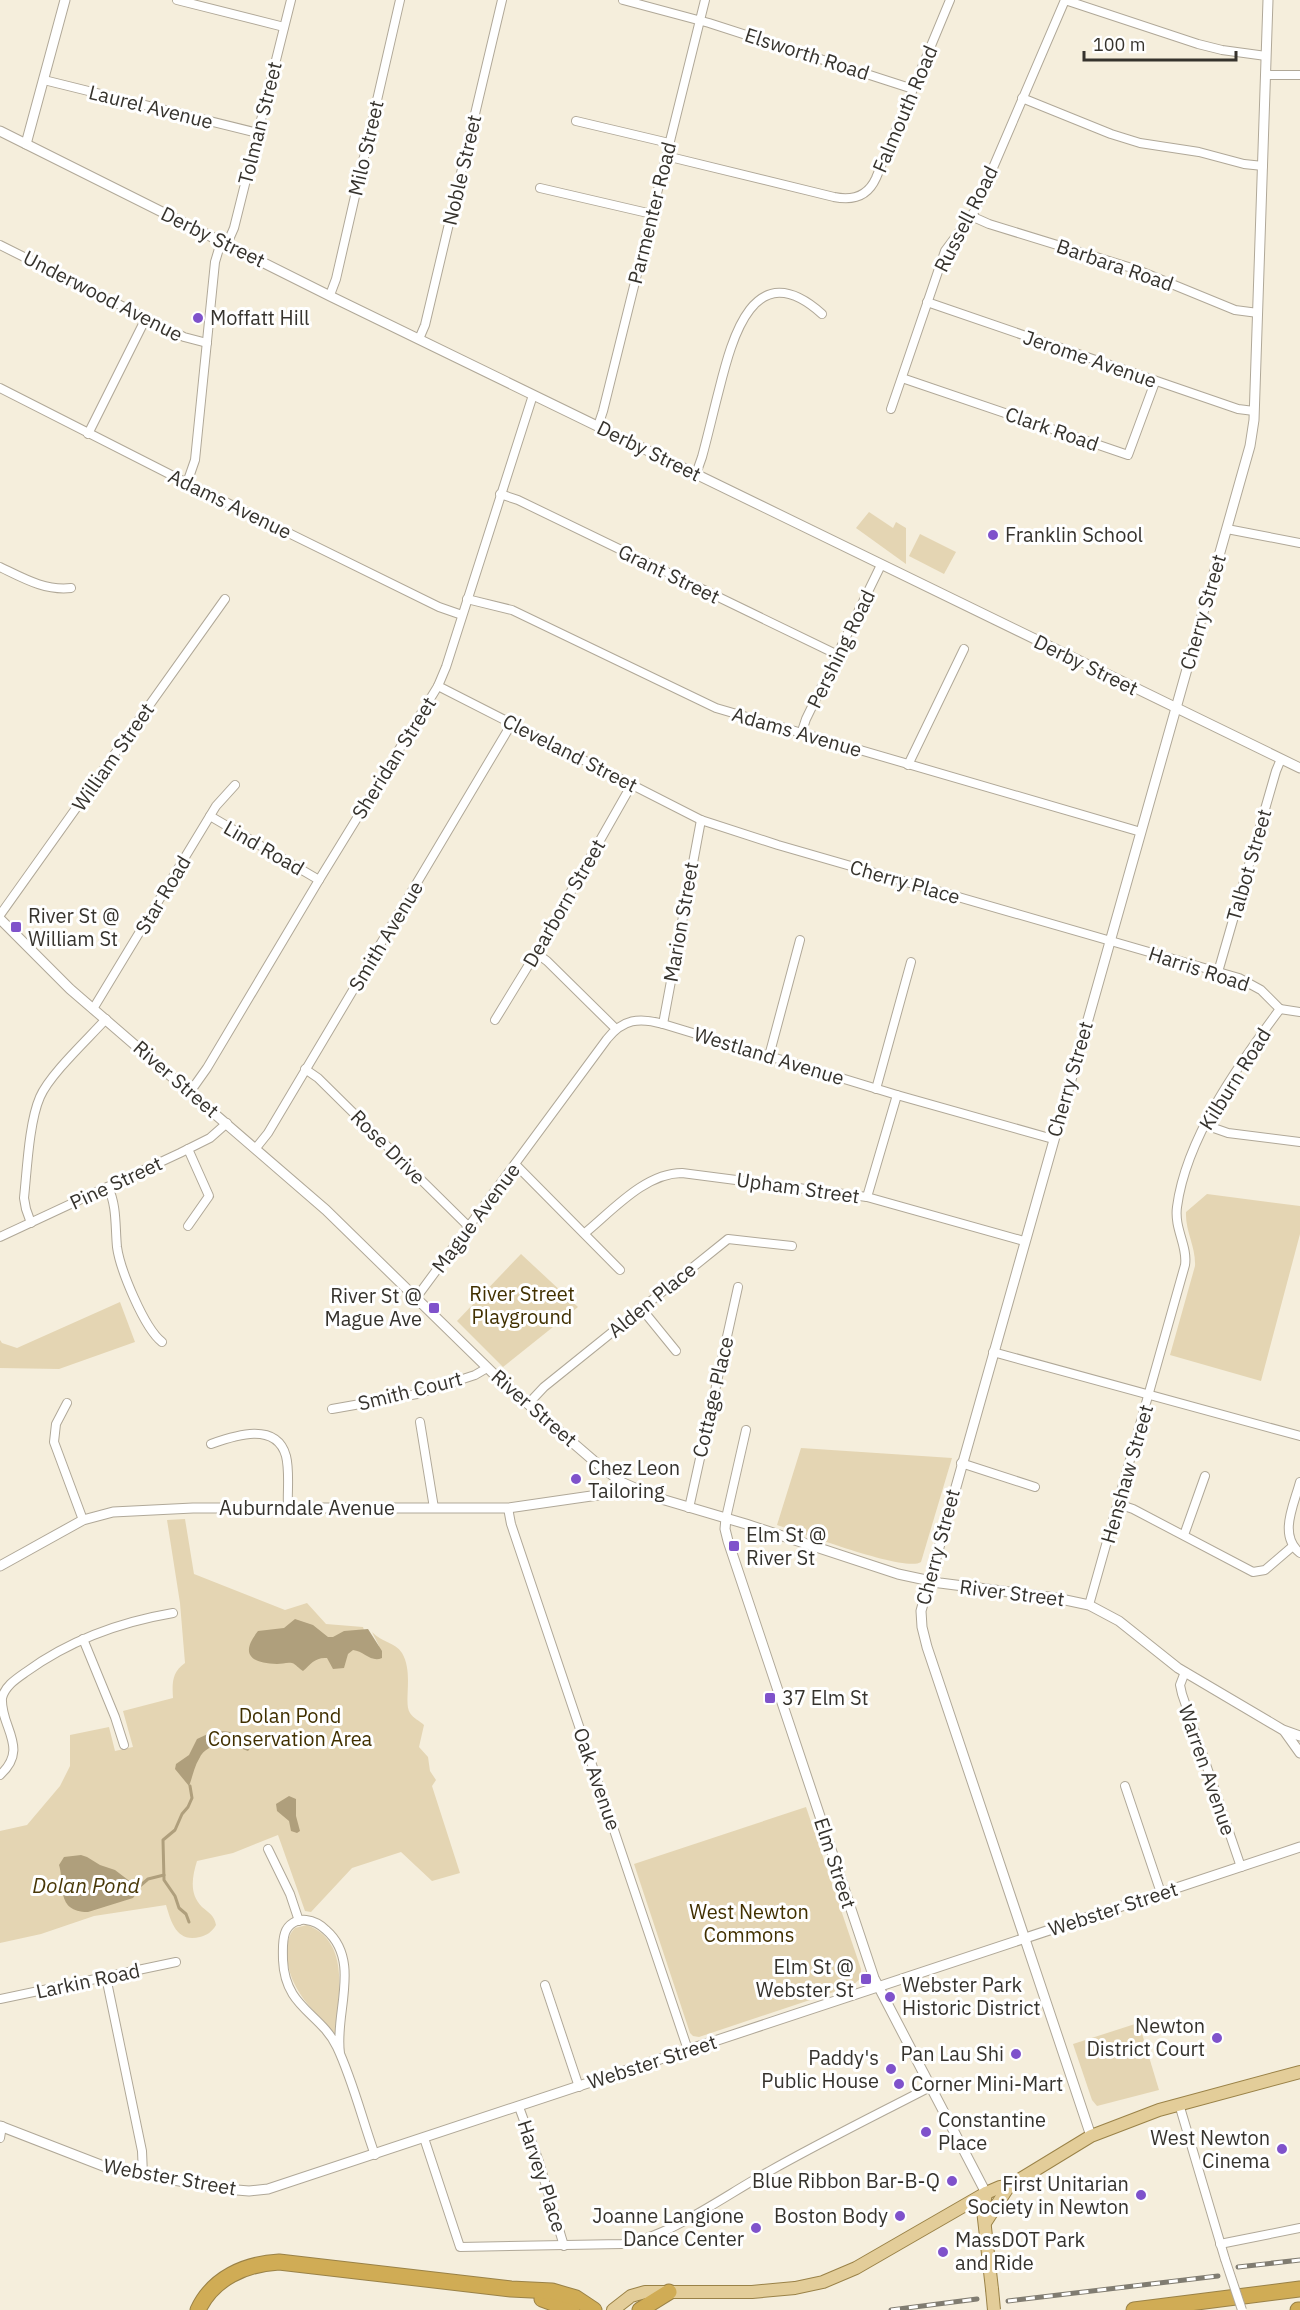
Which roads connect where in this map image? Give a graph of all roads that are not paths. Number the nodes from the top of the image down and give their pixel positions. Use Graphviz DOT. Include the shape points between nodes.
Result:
graph roads {
  1 [pos="65,0"];
  2 [pos="177,0"];
  3 [pos="291,0"];
  4 [pos="400,0"];
  5 [pos="502,0"];
  6 [pos="623,0"];
  7 [pos="705,0"];
  8 [pos="950,0"];
  9 [pos="1065,0"];
  10 [pos="1268,0"];
  11 [pos="700,20"];
  12 [pos="284,27"];
  13 [pos="1266,56"];
  14 [pos="1266,75"];
  15 [pos="1300,75"];
  16 [pos="44,80"];
  17 [pos="913,90"];
  18 [pos="1022,98"];
  19 [pos="576,121"];
  20 [pos="0,131"];
  21 [pos="258,134"];
  22 [pos="669,142"];
  23 [pos="26,144"];
  24 [pos="666,156"];
  25 [pos="1263,166"];
  26 [pos="540,188"];
  27 [pos="652,214"];
  28 [pos="971,216"];
  29 [pos="224,243"];
  30 [pos="0,245"];
  31 [pos="330,295"];
  32 [pos="927,302"];
  33 [pos="1258,313"];
  34 [pos="822,314"];
  35 [pos="146,318"];
  36 [pos="419,339"];
  37 [pos="207,343"];
  38 [pos="902,378"];
  39 [pos="1155,381"];
  40 [pos="0,388"];
  41 [pos="533,395"];
  42 [pos="891,409"];
  43 [pos="1254,411"];
  44 [pos="598,426"];
  45 [pos="88,434"];
  46 [pos="696,474"];
  47 [pos="187,483"];
  48 [pos="500,494"];
  49 [pos="1227,529"];
  50 [pos="1300,543"];
  51 [pos="881,565"];
  52 [pos="0,567"];
  53 [pos="71,588"];
  54 [pos="225,599"];
  55 [pos="467,600"];
  56 [pos="462,615"];
  57 [pos="964,649"];
  58 [pos="838,655"];
  59 [pos="438,686"];
  60 [pos="1176,708"];
  61 [pos="512,723"];
  62 [pos="801,734"];
  63 [pos="1281,759"];
  64 [pos="908,765"];
  65 [pos="1300,768"];
  66 [pos="632,784"];
  67 [pos="235,785"];
  68 [pos="210,816"];
  69 [pos="701,820"];
  70 [pos="1141,832"];
  71 [pos="319,880"];
  72 [pos="0,917"];
  73 [pos="800,940"];
  74 [pos="1110,941"];
  75 [pos="536,953"];
  76 [pos="911,962"];
  77 [pos="1218,972"];
  78 [pos="93,1009"];
  79 [pos="1280,1009"];
  80 [pos="1300,1012"];
  81 [pos="106,1019"];
  82 [pos="495,1020"];
  83 [pos="663,1024"];
  84 [pos="616,1029"];
  85 [pos="769,1056"];
  86 [pos="306,1069"];
  87 [pos="876,1089"];
  88 [pos="190,1092"];
  89 [pos="897,1095"];
  90 [pos="227,1123"];
  91 [pos="1205,1125"];
  92 [pos="1053,1139"];
  93 [pos="1300,1142"];
  94 [pos="256,1148"];
  95 [pos="188,1149"];
  96 [pos="515,1164"];
  97 [pos="108,1187"];
  98 [pos="867,1197"];
  99 [pos="31,1223"];
  100 [pos="188,1226"];
  101 [pos="469,1227"];
  102 [pos="585,1233"];
  103 [pos="0,1237"];
  104 [pos="1024,1241"];
  105 [pos="792,1246"];
  106 [pos="620,1270"];
  107 [pos="738,1287"];
  108 [pos="416,1298"];
  109 [pos="641,1308"];
  110 [pos="162,1342"];
  111 [pos="676,1351"];
  112 [pos="993,1352"];
  113 [pos="488,1368"];
  114 [pos="1149,1395"];
  115 [pos="67,1402"];
  116 [pos="528,1404"];
  117 [pos="332,1409"];
  118 [pos="420,1422"];
  119 [pos="746,1430"];
  120 [pos="1300,1436"];
  121 [pos="211,1444"];
  122 [pos="961,1463"];
  123 [pos="1205,1476"];
  124 [pos="621,1482"];
  125 [pos="1300,1482"];
  126 [pos="1035,1486"];
  127 [pos="1118,1504"];
  128 [pos="288,1508"];
  129 [pos="434,1508"];
  130 [pos="508,1508"];
  131 [pos="689,1508"];
  132 [pos="726,1518"];
  133 [pos="83,1520"];
  134 [pos="1184,1535"];
  135 [pos="1293,1546"];
  136 [pos="1300,1553"];
  137 [pos="0,1566"];
  138 [pos="928,1581"];
  139 [pos="1089,1605"];
  140 [pos="173,1613"];
  141 [pos="83,1639"];
  142 [pos="1185,1672"];
  143 [pos="1283,1730"];
  144 [pos="1300,1736"];
  145 [pos="123,1745"];
  146 [pos="1300,1753"];
  147 [pos="0,1775"];
  148 [pos="1125,1786"];
  149 [pos="1300,1847"];
  150 [pos="268,1849"];
  151 [pos="1240,1867"];
  152 [pos="1161,1893"];
  153 [pos="299,1921"];
  154 [pos="1023,1939"];
  155 [pos="176,1962"];
  156 [pos="106,1977"];
  157 [pos="545,1985"];
  158 [pos="878,1987"];
  159 [pos="0,1999"];
  160 [pos="688,2050"];
  161 [pos="340,2053"];
  162 [pos="1300,2072"];
  163 [pos="579,2086"];
  164 [pos="930,2087"];
  165 [pos="1179,2104"];
  166 [pos="519,2106"];
  167 [pos="1,2126"];
  168 [pos="1091,2136"];
  169 [pos="0,2138"];
  170 [pos="424,2138"];
  171 [pos="375,2155"];
  172 [pos="143,2175"];
  173 [pos="1009,2186"];
  174 [pos="986,2193"];
  175 [pos="985,2223"];
  176 [pos="1300,2228"];
  177 [pos="1220,2244"];
  178 [pos="564,2246"];
  179 [pos="511,2289"];
  180 [pos="1300,2289"];
  181 [pos="669,2292"];
  182 [pos="198,2310"];
  183 [pos="572,2310"];
  184 [pos="594,2310"];
  185 [pos="613,2310"];
  186 [pos="640,2310"];
  187 [pos="994,2310"];
  188 [pos="1134,2310"];
  189 [pos="1242,2310"];
  1 -- 16 [label="street"];
  2 -- 12 [label="street"];
  3 -- 12 [label="street, Tolman Street"];
  4 -- 31 [label="street, Milo Street"];
  5 -- 36 [label="street, Noble Street"];
  6 -- 11 [label="street, Elsworth Road"];
  7 -- 11 [label="street, Parmenter Road"];
  8 -- 17 [label="street, Falmouth Road"];
  9 -- 13 [label="street" via="1198,45"];
  9 -- 18 [label="street, Russell Road"];
  10 -- 13 [label="street, Cherry Street"];
  11 -- 17 [label="street, Elsworth Road"];
  11 -- 22 [label="street, Parmenter Road"];
  12 -- 21 [label="street, Tolman Street"];
  13 -- 14 [label="street, Cherry Street"];
  14 -- 15 [label="street"];
  14 -- 25 [label="street, Cherry Street"];
  16 -- 21 [label="street, Laurel Avenue"];
  16 -- 23 [label="street"];
  17 -- 24 [label="street, Falmouth Road" via="873,184 854,197 834,197"];
  18 -- 25 [label="street" via="1140,142"];
  18 -- 28 [label="street, Russell Road"];
  19 -- 22 [label="street"];
  20 -- 23 [label="street, Derby Street"];
  21 -- 29 [label="street, Tolman Street" via="234,228"];
  22 -- 24 [label="street, Parmenter Road"];
  23 -- 29 [label="street, Derby Street"];
  24 -- 27 [label="street, Parmenter Road"];
  25 -- 33 [label="street, Cherry Street"];
  26 -- 27 [label="street"];
  27 -- 44 [label="street, Parmenter Road"];
  28 -- 32 [label="street, Russell Road" via="945,251"];
  28 -- 33 [label="street, Barbara Road" via="1135,269 1235,310"];
  29 -- 31 [label="street, Derby Street"];
  29 -- 37 [label="street, Tolman Street" via="215,262"];
  30 -- 35 [label="street, Underwood Avenue"];
  31 -- 36 [label="street, Derby Street"];
  32 -- 38 [label="street, Russell Road"];
  32 -- 39 [label="street, Jerome Avenue"];
  33 -- 43 [label="street, Cherry Street"];
  34 -- 46 [label="street" via="801,298 779,292 762,298 746,315 732,339"];
  35 -- 37 [label="street, Underwood Avenue" via="190,340"];
  35 -- 45 [label="street"];
  36 -- 41 [label="street, Derby Street"];
  37 -- 47 [label="street, Tolman Street" via="195,460"];
  38 -- 39 [label="street, Clark Road" via="1128,455"];
  38 -- 42 [label="street, Russell Road"];
  39 -- 43 [label="street, Jerome Avenue"];
  40 -- 45 [label="street, Adams Avenue"];
  41 -- 44 [label="street, Derby Street"];
  41 -- 48 [label="street, Sheridan Street"];
  43 -- 49 [label="street, Cherry Street" via="1250,446"];
  44 -- 46 [label="street, Derby Street"];
  45 -- 47 [label="street, Adams Avenue"];
  46 -- 51 [label="street, Derby Street"];
  47 -- 56 [label="street, Adams Avenue"];
  48 -- 55 [label="street, Sheridan Street"];
  48 -- 58 [label="street, Grant Street"];
  49 -- 50 [label="street"];
  49 -- 60 [label="street, Cherry Street"];
  51 -- 58 [label="street, Pershing Road"];
  51 -- 60 [label="street, Derby Street"];
  52 -- 53 [label="street" via="38,584"];
  54 -- 72 [label="street, William Street"];
  55 -- 56 [label="street, Sheridan Street"];
  55 -- 62 [label="street, Adams Avenue" via="512,610 710,706"];
  56 -- 59 [label="street, Sheridan Street"];
  57 -- 64 [label="street"];
  58 -- 62 [label="street, Pershing Road"];
  59 -- 61 [label="street, Cleveland Street"];
  59 -- 71 [label="street, Sheridan Street"];
  60 -- 63 [label="street, Derby Street"];
  60 -- 70 [label="street, Cherry Street"];
  61 -- 66 [label="street, Cleveland Street"];
  61 -- 86 [label="street, Smith Avenue"];
  62 -- 64 [label="street, Adams Avenue"];
  63 -- 65 [label="street, Derby Street"];
  63 -- 77 [label="street, Talbot Street"];
  64 -- 70 [label="street, Adams Avenue"];
  66 -- 69 [label="street, Cleveland Street"];
  66 -- 75 [label="street, Dearborn Street"];
  67 -- 68 [label="street, Star Road"];
  68 -- 71 [label="street, Lind Road"];
  68 -- 78 [label="street, Star Road"];
  69 -- 74 [label="street, Cherry Place"];
  69 -- 83 [label="street, Marion Street"];
  70 -- 74 [label="street, Cherry Street"];
  71 -- 88 [label="street, Sheridan Street"];
  72 -- 78 [label="street, River Street"];
  73 -- 85 [label="street"];
  74 -- 77 [label="street, Harris Road"];
  74 -- 92 [label="street, Cherry Street"];
  75 -- 82 [label="street, Dearborn Street"];
  75 -- 84 [label="street"];
  76 -- 87 [label="street"];
  77 -- 79 [label="street, Harris Road" via="1256,986"];
  78 -- 81 [label="street, River Street"];
  79 -- 80 [label="street"];
  79 -- 91 [label="street, Kilburn Road" via="1236,1069"];
  81 -- 88 [label="street, River Street"];
  81 -- 99 [label="street" via="48,1084 38,1104 24,1198"];
  83 -- 84 [label="street, Westland Avenue" via="636,1020"];
  83 -- 85 [label="street, Westland Avenue"];
  84 -- 96 [label="street, Mague Avenue"];
  85 -- 87 [label="street, Westland Avenue"];
  86 -- 94 [label="street, Smith Avenue"];
  86 -- 101 [label="street, Rose Drive"];
  87 -- 89 [label="street, Westland Avenue"];
  88 -- 90 [label="street, River Street"];
  89 -- 92 [label="street, Westland Avenue"];
  89 -- 98 [label="street"];
  90 -- 94 [label="street, River Street"];
  90 -- 95 [label="street, Pine Street"];
  91 -- 93 [label="street" via="1228,1133"];
  91 -- 114 [label="street, Kilburn Road" via="1178,1202 1177,1226 1185,1261"];
  92 -- 104 [label="street, Cherry Street"];
  94 -- 108 [label="street, River Street"];
  95 -- 97 [label="street, Pine Street"];
  95 -- 100 [label="street" via="209,1196"];
  96 -- 101 [label="street, Mague Avenue"];
  96 -- 102 [label="street"];
  97 -- 99 [label="street, Pine Street"];
  97 -- 110 [label="street" via="120,1258 145,1323"];
  98 -- 102 [label="street, Upham Street" via="672,1173 648,1182"];
  98 -- 104 [label="street, Upham Street"];
  99 -- 103 [label="street, Pine Street"];
  101 -- 108 [label="street, Mague Avenue"];
  102 -- 106 [label="street"];
  104 -- 112 [label="street, Cherry Street"];
  105 -- 109 [label="street, Alden Place" via="728,1239"];
  107 -- 131 [label="street, Cottage Place"];
  108 -- 113 [label="street, River Street"];
  109 -- 111 [label="street"];
  109 -- 116 [label="street, Alden Place"];
  112 -- 114 [label="street, Henshaw Street"];
  112 -- 122 [label="street, Cherry Street"];
  113 -- 116 [label="street, River Street"];
  113 -- 117 [label="street, Smith Court" via="417,1394"];
  114 -- 120 [label="street"];
  114 -- 127 [label="street, Henshaw Street"];
  115 -- 133 [label="street" via="56,1424 54,1442"];
  116 -- 124 [label="street, River Street"];
  118 -- 129 [label="street"];
  119 -- 132 [label="street"];
  121 -- 128 [label="street" via="249,1433 266,1435 276,1442 286,1457"];
  122 -- 126 [label="street"];
  122 -- 138 [label="street, Cherry Street"];
  123 -- 134 [label="street"];
  124 -- 130 [label="street, Auburndale Avenue" via="612,1492 601,1495"];
  124 -- 131 [label="street, River Street"];
  125 -- 135 [label="street" via="1287,1531"];
  127 -- 134 [label="street"];
  127 -- 139 [label="street, Henshaw Street"];
  128 -- 129 [label="street, Auburndale Avenue"];
  128 -- 133 [label="street, Auburndale Avenue" via="152,1509"];
  129 -- 130 [label="street, Auburndale Avenue"];
  130 -- 160 [label="street, Oak Avenue"];
  131 -- 132 [label="street, River Street"];
  132 -- 138 [label="street, River Street"];
  132 -- 158 [label="street, Elm Street" via="728,1541"];
  133 -- 137 [label="street, Auburndale Avenue"];
  134 -- 135 [label="street" via="1253,1572 1270,1567"];
  135 -- 136 [label="street"];
  138 -- 139 [label="street, River Street"];
  138 -- 154 [label="street, Cherry Street" via="921,1611 924,1640"];
  139 -- 142 [label="street, River Street" via="1119,1621"];
  140 -- 141 [label="street" via="121,1624"];
  141 -- 145 [label="street"];
  141 -- 147 [label="street" via="39,1663 5,1690 1,1710 13,1751"];
  142 -- 143 [label="street, River Street"];
  142 -- 151 [label="street, Warren Avenue" via="1180,1685 1182,1694"];
  143 -- 144 [label="street, River Street"];
  143 -- 146 [label="street, River Street"];
  148 -- 152 [label="street"];
  149 -- 151 [label="street, Webster Street"];
  150 -- 153 [label="street"];
  151 -- 152 [label="street, Webster Street"];
  152 -- 154 [label="street, Webster Street"];
  153 -- 161 [label="street" via="325,1929 341,1952 344,1978"];
  153 -- 161 [label="street" via="288,1927 284,1936 286,1982"];
  154 -- 158 [label="street, Webster Street"];
  154 -- 168 [label="street, Cherry Street"];
  155 -- 156 [label="street, Larkin Road"];
  156 -- 159 [label="street, Larkin Road"];
  156 -- 172 [label="street" via="142,2151"];
  157 -- 163 [label="street"];
  158 -- 160 [label="street, Webster Street"];
  158 -- 164 [label="street, Elm Street"];
  160 -- 163 [label="street, Webster Street"];
  161 -- 171 [label="street"];
  162 -- 165 [label="main road"];
  163 -- 166 [label="street, Webster Street"];
  164 -- 174 [label="street, Elm Street"];
  164 -- 178 [label="street" via="659,2234 629,2243"];
  165 -- 168 [label="main road"];
  165 -- 177 [label="street"];
  166 -- 170 [label="street, Webster Street"];
  166 -- 178 [label="street, Harvey Place"];
  167 -- 169 [label="street"];
  167 -- 172 [label="street, Webster Street" via="96,2164"];
  168 -- 173 [label="main road"];
  170 -- 171 [label="street, Webster Street"];
  170 -- 178 [label="street" via="460,2247"];
  171 -- 172 [label="street, Webster Street" via="282,2186 254,2191"];
  173 -- 174 [label="main road"];
  173 -- 175 [label="main road"];
  174 -- 175 [label="main road"];
  174 -- 181 [label="main road" via="856,2268 822,2282 752,2292"];
  175 -- 187 [label="main road, bridge"];
  176 -- 177 [label="street"];
  177 -- 189 [label="street, bridge"];
  179 -- 182 [label="highway" via="279,2262 243,2269 219,2282"];
  179 -- 183 [label="highway"];
  179 -- 184 [label="highway" via="563,2294"];
  180 -- 188 [label="highway"];
  181 -- 185 [label="main road" via="635,2294"];
  181 -- 186 [label="highway"];
}
